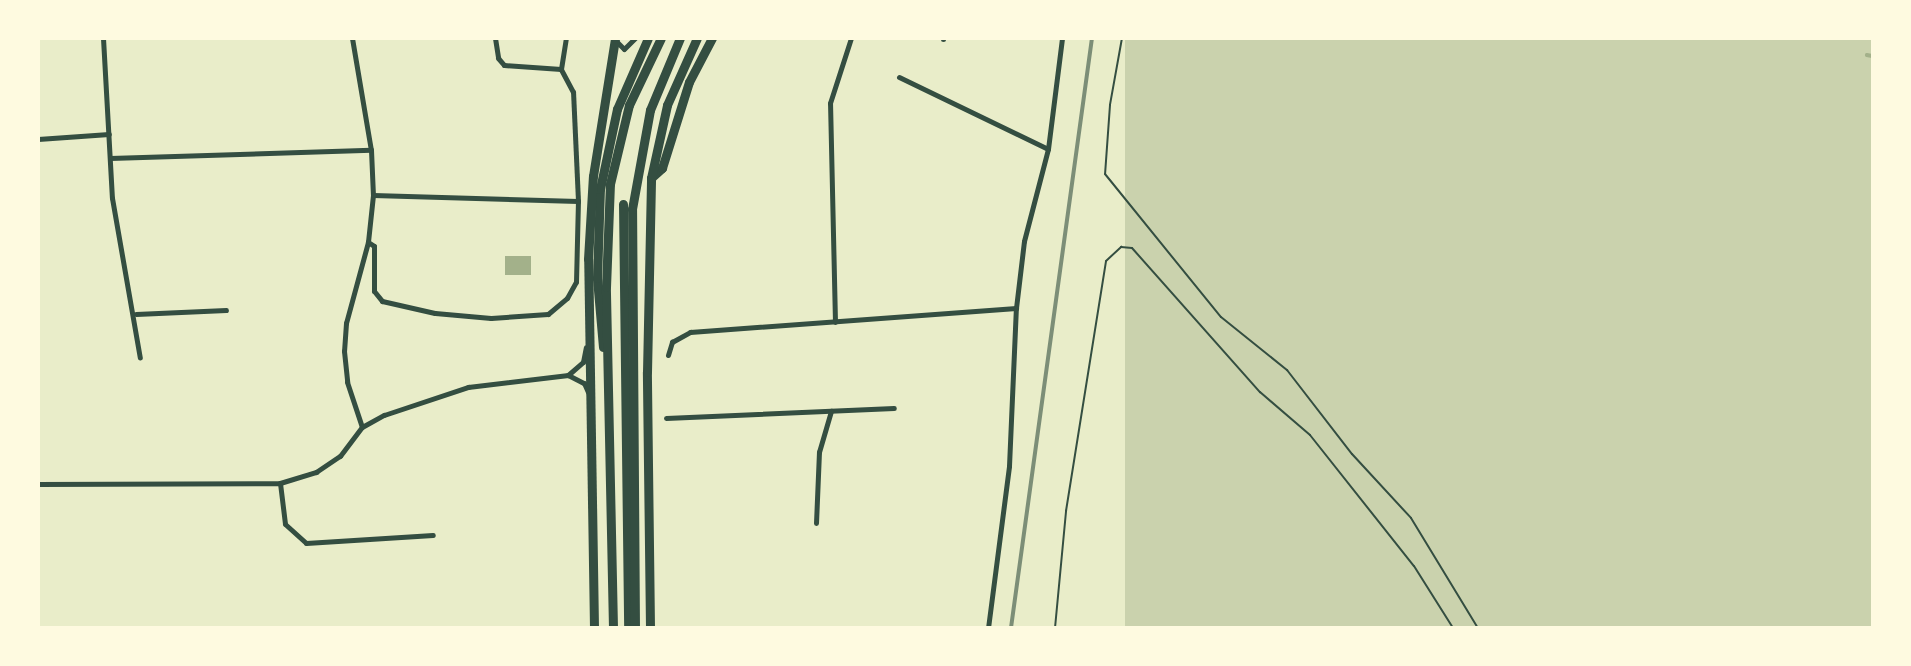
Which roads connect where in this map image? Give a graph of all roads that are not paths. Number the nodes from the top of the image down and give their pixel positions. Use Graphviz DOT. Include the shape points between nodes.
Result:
graph roads {
  1 [pos="103,38"];
  2 [pos="352,38"];
  3 [pos="495,38"];
  4 [pos="566,38"];
  5 [pos="615,38"];
  6 [pos="635,38"];
  7 [pos="648,38"];
  8 [pos="661,38"];
  9 [pos="680,38"];
  10 [pos="696,38"];
  11 [pos="712,38"];
  12 [pos="851,38"];
  13 [pos="1062,38"];
  14 [pos="561,69"];
  15 [pos="898,77"];
  16 [pos="109,134"];
  17 [pos="38,139"];
  18 [pos="1048,149"];
  19 [pos="371,150"];
  20 [pos="110,158"];
  21 [pos="651,177"];
  22 [pos="373,195"];
  23 [pos="578,201"];
  24 [pos="623,204"];
  25 [pos="368,242"];
  26 [pos="1016,308"];
  27 [pos="226,310"];
  28 [pos="136,314"];
  29 [pos="835,322"];
  30 [pos="589,331"];
  31 [pos="668,355"];
  32 [pos="140,359"];
  33 [pos="568,375"];
  34 [pos="590,397"];
  35 [pos="894,408"];
  36 [pos="831,411"];
  37 [pos="666,418"];
  38 [pos="362,428"];
  39 [pos="609,429"];
  40 [pos="38,484"];
  41 [pos="280,484"];
  42 [pos="816,523"];
  43 [pos="433,535"];
  44 [pos="594,628"];
  45 [pos="613,628"];
  46 [pos="628,628"];
  47 [pos="635,628"];
  48 [pos="650,628"];
  49 [pos="988,628"];
  1 -- 16 [label="street"];
  2 -- 19 [label="street"];
  3 -- 14 [label="street" via="504,65"];
  4 -- 14 [label="street"];
  5 -- 6 [label="street" via="624,49"];
  5 -- 30 [label="highway" via="591,194"];
  7 -- 39 [label="highway" via="617,110 600,189 597,278"];
  8 -- 39 [label="highway" via="629,105 610,184 606,287"];
  9 -- 47 [label="highway" via="650,110 632,209"];
  10 -- 21 [label="highway" via="667,105"];
  11 -- 21 [label="highway" via="689,82 662,168"];
  12 -- 29 [label="street" via="830,103"];
  13 -- 18 [label="street"];
  14 -- 23 [label="street" via="573,92"];
  15 -- 18 [label="street"];
  16 -- 17 [label="street"];
  16 -- 20 [label="street"];
  18 -- 26 [label="street" via="1024,241"];
  19 -- 20 [label="street"];
  19 -- 22 [label="street"];
  20 -- 28 [label="street" via="112,198"];
  21 -- 48 [label="highway" via="647,372"];
  22 -- 23 [label="street"];
  22 -- 25 [label="street"];
  23 -- 25 [label="street" via="576,282 559,307 532,317 435,313 382,301 374,291 374,246"];
  24 -- 46 [label="highway"];
  25 -- 38 [label="street" via="345,323 344,351 346,382"];
  26 -- 29 [label="street"];
  26 -- 49 [label="street" via="1009,466"];
  27 -- 28 [label="street"];
  28 -- 32 [label="street"];
  29 -- 31 [label="street" via="690,332 672,342"];
  30 -- 33 [label="street" via="583,362"];
  30 -- 34 [label="highway"];
  33 -- 34 [label="street" via="584,383"];
  33 -- 38 [label="street" via="468,387 420,400"];
  34 -- 44 [label="highway"];
  35 -- 36 [label="street"];
  36 -- 37 [label="street"];
  36 -- 42 [label="street" via="819,452"];
  38 -- 41 [label="street" via="340,456 316,472"];
  39 -- 45 [label="highway"];
  40 -- 41 [label="street"];
  41 -- 43 [label="street" via="285,524 306,543"];
}
